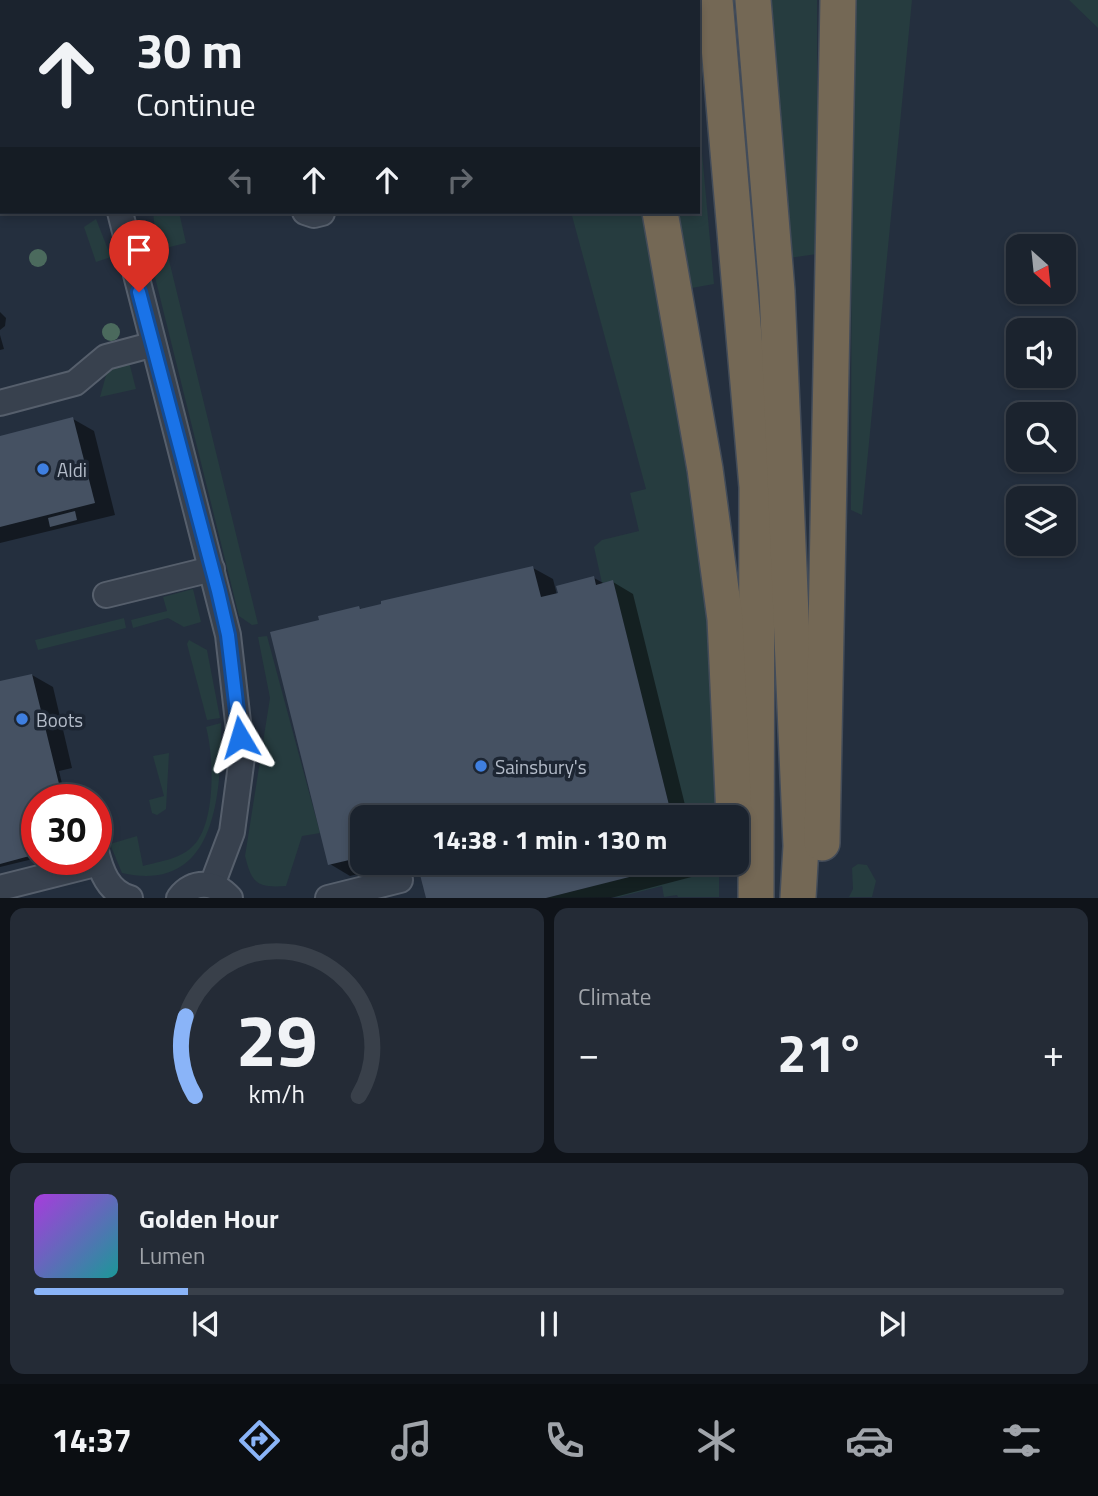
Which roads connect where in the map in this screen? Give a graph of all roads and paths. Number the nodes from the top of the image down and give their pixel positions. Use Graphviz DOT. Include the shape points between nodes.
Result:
graph roads {
  1 [pos="715,0"];
  2 [pos="753,0"];
  3 [pos="838,0"];
  4 [pos="120,214"];
  5 [pos="660,214"];
  6 [pos="151,345"];
  7 [pos="0,403"];
  8 [pos="212,569"];
  9 [pos="106,596"];
  10 [pos="733,805"];
  11 [pos="41,875"];
  12 [pos="103,875"];
  13 [pos="733,875"];
  14 [pos="400,880"];
  15 [pos="0,888"];
  16 [pos="221,891"];
  17 [pos="130,898"];
  18 [pos="179,898"];
  19 [pos="328,898"];
  20 [pos="732,898"];
  21 [pos="755,898"];
  22 [pos="798,898"];
  23 [pos="820,898"];
  1 -- 21 [label="highway" via="757,487"];
  2 -- 22 [label="highway" via="777,292 801,846"];
  3 -- 23 [label="highway"];
  4 -- 6 [label="street"];
  5 -- 10 [label="highway" via="705,469 724,619"];
  6 -- 7 [label="street" via="106,357 75,383"];
  6 -- 8 [label="street"];
  8 -- 9 [label="street"];
  8 -- 16 [label="street" via="228,635 242,757"];
  11 -- 15 [label="street"];
  12 -- 17 [label="street"];
  13 -- 20 [label="highway"];
  14 -- 19 [label="street"];
  16 -- 18 [label="street" via="192,887"];
}
